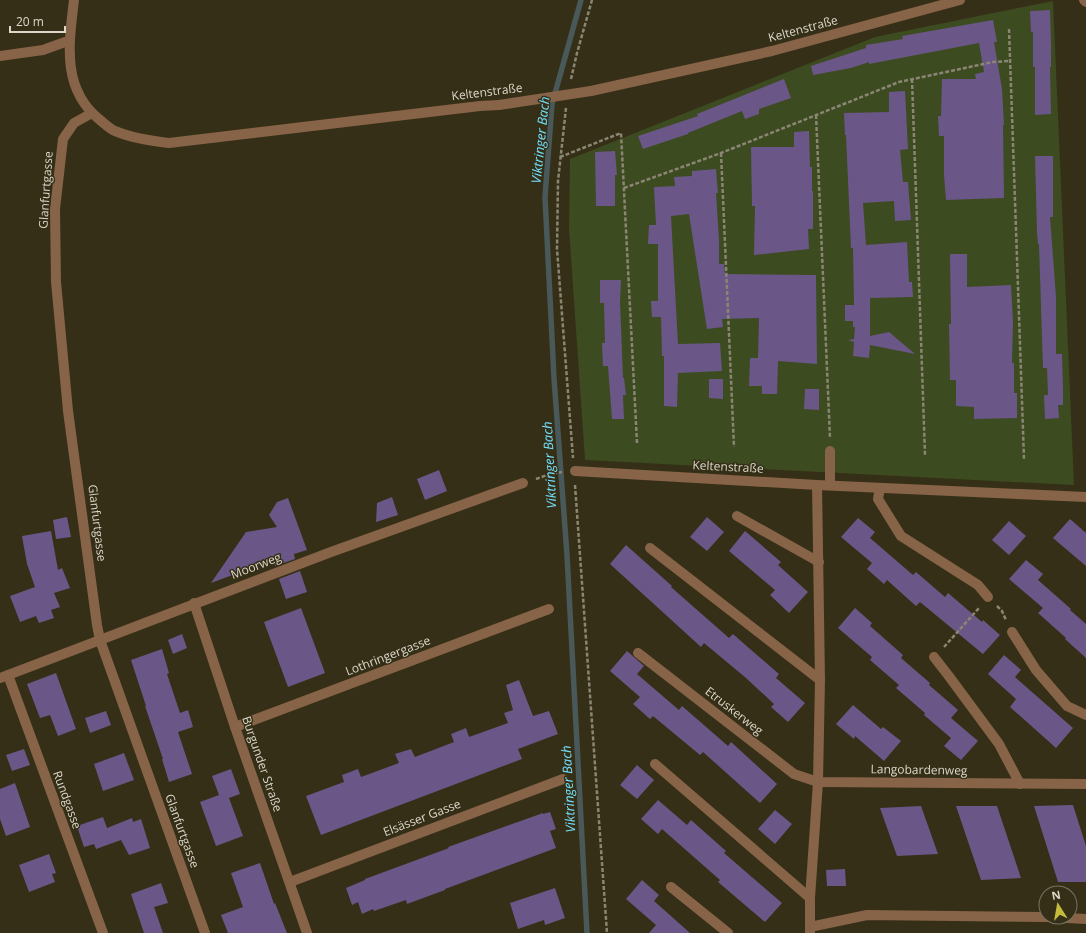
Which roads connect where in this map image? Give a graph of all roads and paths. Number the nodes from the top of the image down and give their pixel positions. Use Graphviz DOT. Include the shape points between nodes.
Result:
graph roads {
  1 [pos="74,0"];
  2 [pos="960,0"];
  3 [pos="1009,29"];
  4 [pos="69,42"];
  5 [pos="0,56"];
  6 [pos="1010,61"];
  7 [pos="912,79"];
  8 [pos="92,113"];
  9 [pos="816,115"];
  10 [pos="721,153"];
  11 [pos="560,157"];
  12 [pos="624,188"];
  13 [pos="637,443"];
  14 [pos="734,447"];
  15 [pos="830,451"];
  16 [pos="925,455"];
  17 [pos="1024,459"];
  18 [pos="574,471"];
  19 [pos="523,483"];
  20 [pos="817,485"];
  21 [pos="830,485"];
  22 [pos="880,488"];
  23 [pos="1086,497"];
  24 [pos="737,516"];
  25 [pos="650,548"];
  26 [pos="819,562"];
  27 [pos="988,597"];
  28 [pos="194,603"];
  29 [pos="549,609"];
  30 [pos="1012,632"];
  31 [pos="100,640"];
  32 [pos="638,654"];
  33 [pos="934,657"];
  34 [pos="4,677"];
  35 [pos="820,680"];
  36 [pos="1086,715"];
  37 [pos="235,727"];
  38 [pos="655,764"];
  39 [pos="563,779"];
  40 [pos="818,782"];
  41 [pos="1020,784"];
  42 [pos="1086,784"];
  43 [pos="290,882"];
  44 [pos="671,887"];
  45 [pos="810,898"];
  46 [pos="1038,917"];
  47 [pos="810,930"];
  48 [pos="103,933"];
  49 [pos="205,933"];
  50 [pos="307,933"];
  51 [pos="728,933"];
  1 -- 4 [label="street"];
  2 -- 8 [label="street, Keltenstraße, bridge" via="772,51 591,91 499,105 169,143 143,140 114,131"];
  3 -- 6 [label="path"];
  4 -- 5 [label="street" via="43,50"];
  4 -- 8 [label="street, Keltenstraße" via="70,66 80,97"];
  6 -- 7 [label="path" via="993,62"];
  6 -- 17 [label="path"];
  7 -- 9 [label="path"];
  7 -- 16 [label="path"];
  8 -- 31 [label="street, Glanfurtgasse" via="74,124 63,139 55,209 56,282 68,411"];
  9 -- 10 [label="path"];
  9 -- 15 [label="path"];
  10 -- 12 [label="path"];
  10 -- 14 [label="path"];
  11 -- 12 [label="path" via="621,134"];
  12 -- 13 [label="path"];
  15 -- 21 [label="street"];
  18 -- 20 [label="street, Keltenstraße"];
  19 -- 28 [label="street, Moorweg"];
  20 -- 21 [label="street, Keltenstraße"];
  20 -- 26 [label="street"];
  21 -- 22 [label="street, Keltenstraße"];
  22 -- 23 [label="street, Keltenstraße"];
  22 -- 27 [label="street" via="878,499 901,536 978,585"];
  24 -- 26 [label="street"];
  25 -- 35 [label="street"];
  26 -- 35 [label="street"];
  27 -- 30 [label="path" via="1002,611"];
  27 -- 33 [label="path"];
  28 -- 31 [label="street, Moorweg"];
  28 -- 37 [label="street, Burgunder Straße"];
  29 -- 37 [label="street, Lothringergasse"];
  30 -- 36 [label="street" via="1036,670 1067,706"];
  31 -- 34 [label="street, Moorweg"];
  31 -- 49 [label="street, Glanfurtgasse"];
  32 -- 40 [label="street, Etruskerweg" via="794,774"];
  33 -- 41 [label="street" via="999,744"];
  34 -- 48 [label="street, Rundgasse"];
  35 -- 40 [label="street"];
  37 -- 43 [label="street, Burgunder Straße"];
  38 -- 45 [label="street"];
  39 -- 43 [label="street, Elsässer Gasse"];
  40 -- 41 [label="street, Langobardenweg"];
  40 -- 45 [label="street"];
  41 -- 42 [label="street, Langobardenweg"];
  43 -- 50 [label="street, Burgunder Straße"];
  44 -- 51 [label="street"];
  45 -- 47 [label="street"];
  46 -- 47 [label="street" via="867,915"];
}
